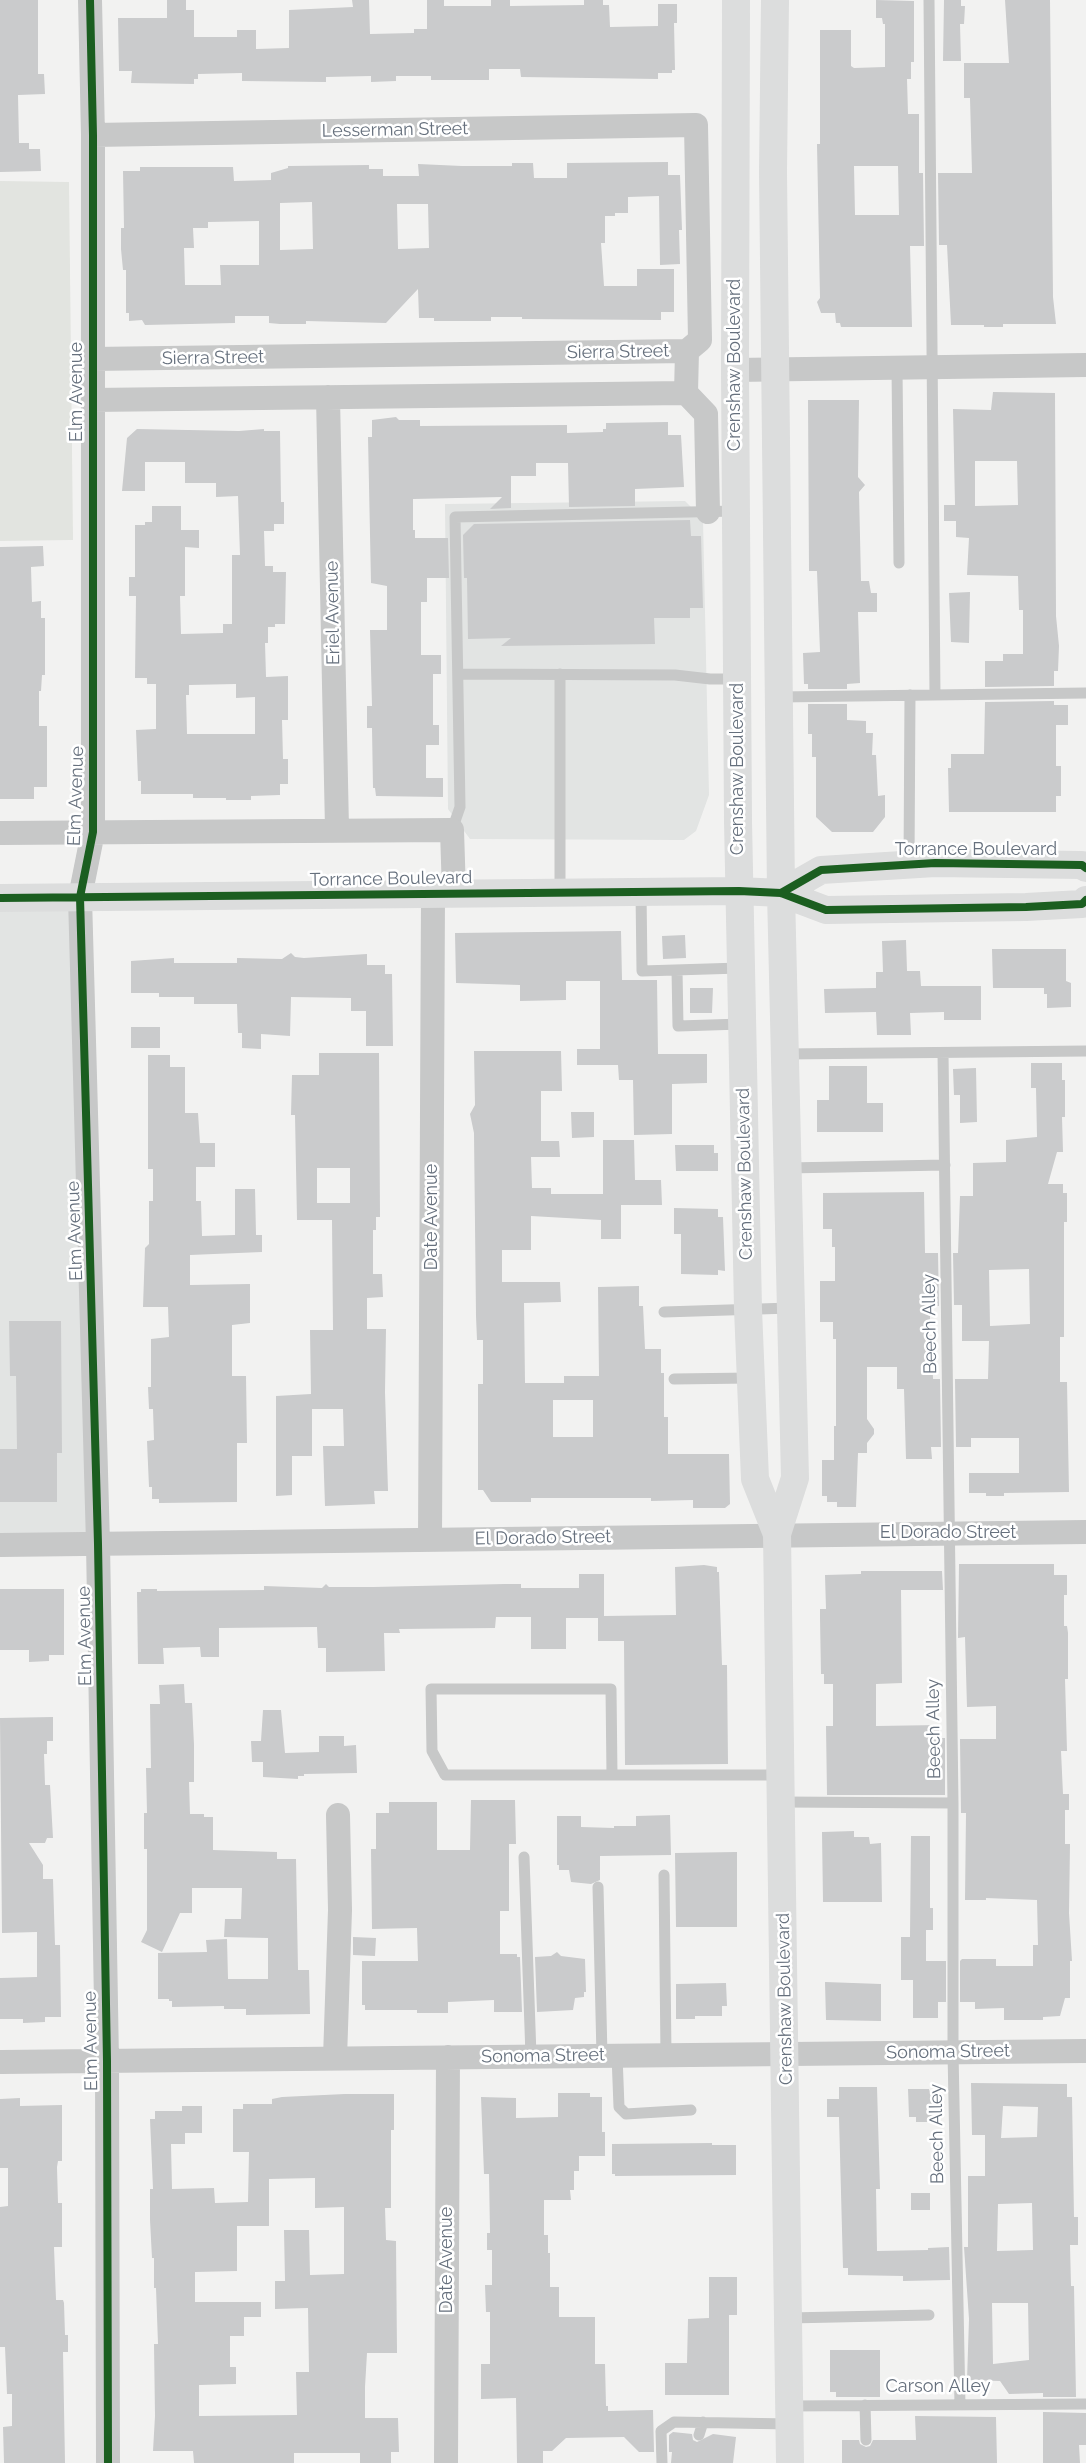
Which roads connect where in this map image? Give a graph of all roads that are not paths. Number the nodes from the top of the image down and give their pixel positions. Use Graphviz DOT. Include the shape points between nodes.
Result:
graph roads {
  1 [pos="90,0"];
  2 [pos="736,0"];
  3 [pos="775,0"];
  4 [pos="929,0"];
  5 [pos="93,135"];
  6 [pos="687,351"];
  7 [pos="92,359"];
  8 [pos="1086,365"];
  9 [pos="897,368"];
  10 [pos="932,368"];
  11 [pos="735,370"];
  12 [pos="775,370"];
  13 [pos="686,394"];
  14 [pos="328,397"];
  15 [pos="92,400"];
  16 [pos="708,512"];
  17 [pos="736,512"];
  18 [pos="900,563"];
  19 [pos="458,674"];
  20 [pos="560,674"];
  21 [pos="738,679"];
  22 [pos="1086,693"];
  23 [pos="910,695"];
  24 [pos="935,695"];
  25 [pos="779,697"];
  26 [pos="337,829"];
  27 [pos="452,830"];
  28 [pos="94,832"];
  29 [pos="0,833"];
  30 [pos="909,863"];
  31 [pos="1086,868"];
  32 [pos="739,891"];
  33 [pos="560,892"];
  34 [pos="641,892"];
  35 [pos="781,893"];
  36 [pos="443,894"];
  37 [pos="80,897"];
  38 [pos="0,898"];
  39 [pos="1086,900"];
  40 [pos="740,968"];
  41 [pos="677,970"];
  42 [pos="742,1024"];
  43 [pos="1086,1051"];
  44 [pos="943,1053"];
  45 [pos="785,1054"];
  46 [pos="945,1165"];
  47 [pos="788,1168"];
  48 [pos="791,1308"];
  49 [pos="748,1309"];
  50 [pos="664,1312"];
  51 [pos="750,1378"];
  52 [pos="674,1379"];
  53 [pos="1086,1532"];
  54 [pos="950,1533"];
  55 [pos="777,1534"];
  56 [pos="430,1540"];
  57 [pos="98,1544"];
  58 [pos="0,1546"];
  59 [pos="612,1775"];
  60 [pos="781,1775"];
  61 [pos="782,1802"];
  62 [pos="953,1803"];
  63 [pos="338,1815"];
  64 [pos="524,1857"];
  65 [pos="664,1876"];
  66 [pos="598,1887"];
  67 [pos="1086,2051"];
  68 [pos="953,2052"];
  69 [pos="786,2054"];
  70 [pos="666,2055"];
  71 [pos="531,2056"];
  72 [pos="610,2056"];
  73 [pos="448,2057"];
  74 [pos="335,2058"];
  75 [pos="107,2060"];
  76 [pos="0,2062"];
  77 [pos="691,2110"];
  78 [pos="929,2315"];
  79 [pos="789,2318"];
  80 [pos="1086,2404"];
  81 [pos="865,2405"];
  82 [pos="960,2405"];
  83 [pos="790,2415"];
  84 [pos="703,2422"];
  85 [pos="699,2435"];
  86 [pos="866,2440"];
  87 [pos="108,2463"];
  88 [pos="446,2463"];
  89 [pos="662,2463"];
  90 [pos="790,2463"];
  1 -- 5 [label="street, Elm Avenue"];
  2 -- 11 [label="main road, Crenshaw Boulevard"];
  3 -- 12 [label="main road, Crenshaw Boulevard"];
  4 -- 10 [label="lane"];
  5 -- 6 [label="street, Lesserman Street" via="696,126 700,340"];
  5 -- 7 [label="street, Elm Avenue"];
  6 -- 7 [label="street, Sierra Street"];
  6 -- 13 [label="street, Sierra Street"];
  7 -- 15 [label="street, Elm Avenue"];
  8 -- 10 [label="street"];
  9 -- 10 [label="street"];
  9 -- 12 [label="street"];
  9 -- 18 [label="lane"];
  10 -- 24 [label="lane"];
  11 -- 12 [label="street"];
  11 -- 17 [label="main road, Crenshaw Boulevard"];
  12 -- 25 [label="main road, Crenshaw Boulevard"];
  13 -- 14 [label="street"];
  13 -- 16 [label="street" via="706,414"];
  14 -- 15 [label="street"];
  14 -- 26 [label="street, Eriel Avenue"];
  15 -- 28 [label="street, Elm Avenue"];
  16 -- 17 [label="lane"];
  16 -- 19 [label="lane" via="455,517"];
  17 -- 21 [label="main road, Crenshaw Boulevard"];
  19 -- 20 [label="lane"];
  19 -- 27 [label="lane" via="460,807"];
  20 -- 21 [label="lane"];
  20 -- 33 [label="lane"];
  21 -- 32 [label="main road, Crenshaw Boulevard"];
  22 -- 24 [label="lane"];
  23 -- 24 [label="lane"];
  23 -- 25 [label="lane"];
  23 -- 30 [label="lane"];
  25 -- 35 [label="main road, Crenshaw Boulevard"];
  26 -- 27 [label="street"];
  26 -- 28 [label="street"];
  27 -- 36 [label="street, Torrance Boulevard"];
  28 -- 29 [label="street"];
  28 -- 37 [label="street, Elm Avenue"];
  30 -- 31 [label="main road, Torrance Boulevard" via="1082,865"];
  30 -- 35 [label="main road, Torrance Boulevard" via="821,870"];
  32 -- 34 [label="main road, Torrance Boulevard"];
  32 -- 35 [label="main road, Torrance Boulevard"];
  32 -- 40 [label="main road, Crenshaw Boulevard"];
  33 -- 34 [label="main road, Torrance Boulevard"];
  33 -- 36 [label="main road, Torrance Boulevard"];
  34 -- 41 [label="lane" via="642,971"];
  35 -- 39 [label="main road, Torrance Boulevard" via="826,910 1082,904"];
  35 -- 45 [label="main road, Crenshaw Boulevard"];
  36 -- 37 [label="main road, Torrance Boulevard"];
  36 -- 56 [label="street, Date Avenue"];
  37 -- 38 [label="main road, Torrance Boulevard"];
  37 -- 57 [label="street, Elm Avenue"];
  40 -- 41 [label="lane"];
  40 -- 42 [label="main road, Crenshaw Boulevard"];
  41 -- 42 [label="lane" via="678,1026"];
  42 -- 49 [label="main road, Crenshaw Boulevard"];
  43 -- 44 [label="lane"];
  44 -- 45 [label="lane"];
  44 -- 46 [label="lane, Beech Alley"];
  45 -- 47 [label="main road, Crenshaw Boulevard"];
  46 -- 47 [label="lane"];
  46 -- 54 [label="lane, Beech Alley"];
  47 -- 48 [label="main road, Crenshaw Boulevard"];
  48 -- 49 [label="lane"];
  48 -- 55 [label="main road, Crenshaw Boulevard" via="795,1478"];
  49 -- 50 [label="lane"];
  49 -- 51 [label="main road, Crenshaw Boulevard"];
  51 -- 52 [label="lane"];
  51 -- 55 [label="main road, Crenshaw Boulevard" via="754,1479"];
  53 -- 54 [label="street, El Dorado Street"];
  54 -- 55 [label="street, El Dorado Street"];
  54 -- 62 [label="lane, Beech Alley"];
  55 -- 56 [label="street, El Dorado Street"];
  55 -- 60 [label="main road, Crenshaw Boulevard"];
  56 -- 57 [label="street, El Dorado Street"];
  57 -- 58 [label="street, El Dorado Street"];
  57 -- 75 [label="street, Elm Avenue"];
  59 -- 59 [label="lane" via="445,1775 432,1751 431,1689 610,1689"];
  59 -- 60 [label="lane"];
  60 -- 61 [label="main road, Crenshaw Boulevard"];
  61 -- 62 [label="lane"];
  61 -- 69 [label="main road, Crenshaw Boulevard"];
  62 -- 68 [label="lane, Beech Alley"];
  63 -- 74 [label="street" via="340,1910"];
  64 -- 71 [label="lane"];
  65 -- 70 [label="lane"];
  66 -- 72 [label="lane"];
  67 -- 68 [label="street, Sonoma Street"];
  68 -- 69 [label="street, Sonoma Street"];
  68 -- 82 [label="lane, Beech Alley"];
  69 -- 70 [label="street, Sonoma Street"];
  69 -- 79 [label="main road, Crenshaw Boulevard"];
  70 -- 72 [label="street, Sonoma Street"];
  71 -- 72 [label="street, Sonoma Street"];
  71 -- 73 [label="street, Sonoma Street"];
  72 -- 77 [label="lane" via="619,2107 626,2114"];
  73 -- 74 [label="street, Sonoma Street"];
  73 -- 88 [label="street, Date Avenue"];
  74 -- 75 [label="street, Sonoma Street"];
  75 -- 76 [label="street, Sonoma Street"];
  75 -- 87 [label="street, Elm Avenue"];
  78 -- 79 [label="lane"];
  79 -- 83 [label="main road, Crenshaw Boulevard"];
  80 -- 82 [label="lane, Carson Alley"];
  81 -- 82 [label="lane, Carson Alley"];
  81 -- 83 [label="lane, Carson Alley"];
  81 -- 86 [label="lane"];
  83 -- 84 [label="lane, Carson Alley"];
  83 -- 90 [label="main road, Crenshaw Boulevard"];
  84 -- 85 [label="lane"];
  84 -- 89 [label="lane, Carson Alley" via="674,2422 662,2431"];
}
